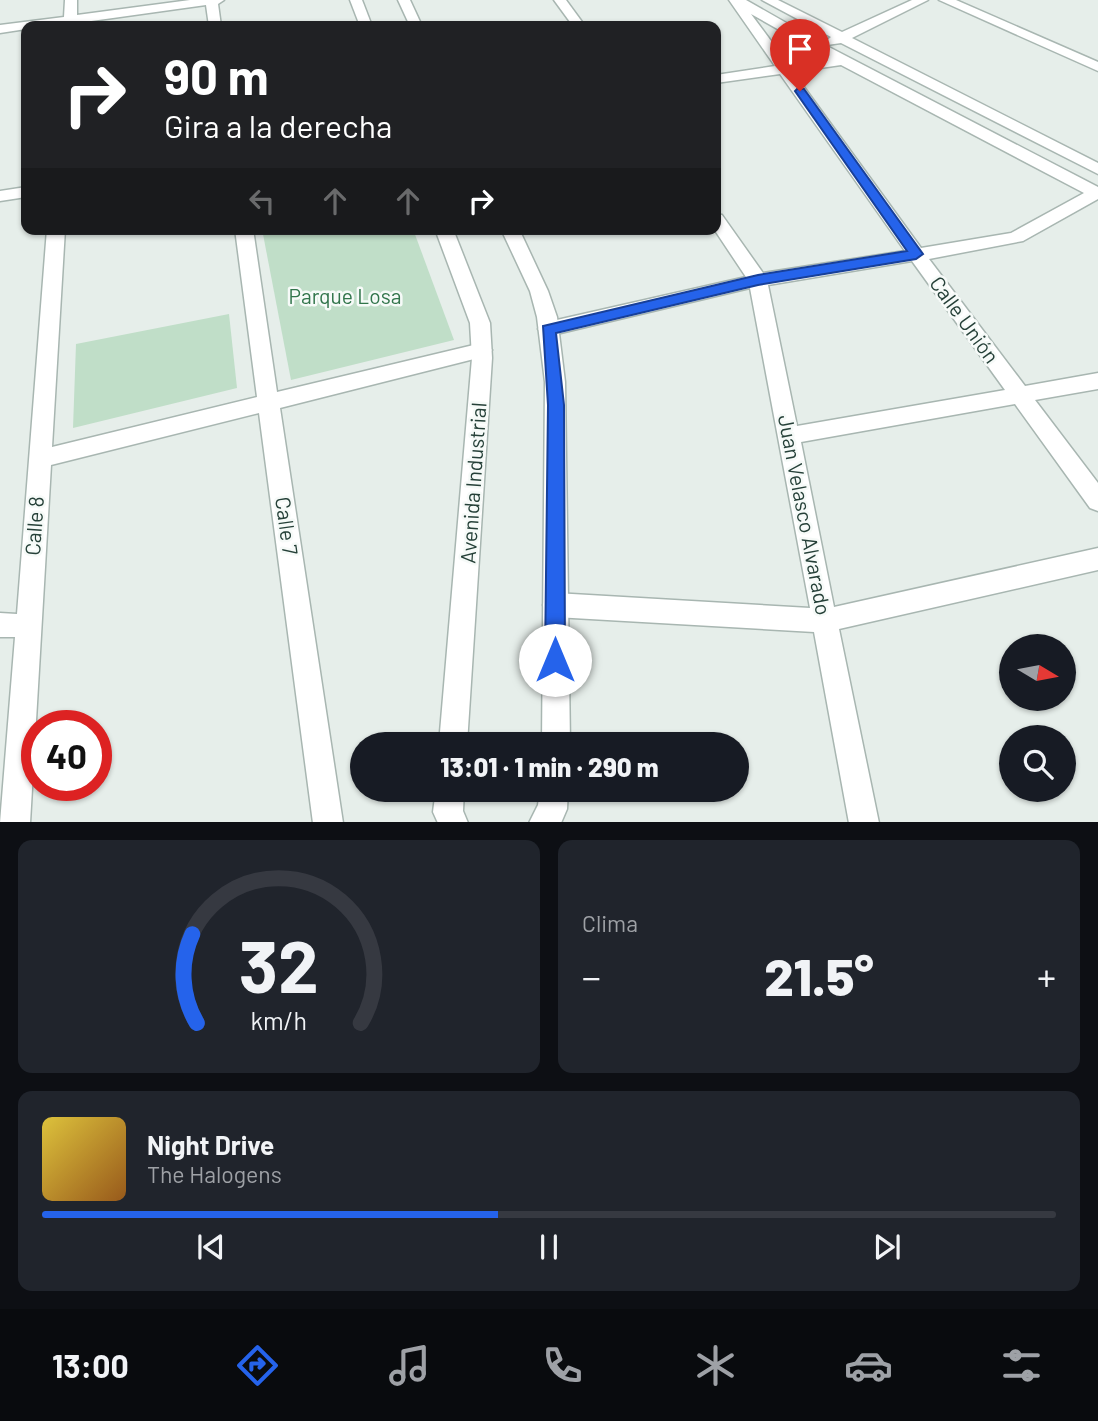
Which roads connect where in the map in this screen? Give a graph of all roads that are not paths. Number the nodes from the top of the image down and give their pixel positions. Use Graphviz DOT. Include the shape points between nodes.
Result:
graph roads {
  1 [pos="72,0"];
  2 [pos="211,0"];
  3 [pos="218,0"];
  4 [pos="356,0"];
  5 [pos="404,0"];
  6 [pos="560,0"];
  7 [pos="736,0"];
  8 [pos="768,0"];
  9 [pos="922,0"];
  10 [pos="945,0"];
  11 [pos="70,21"];
  12 [pos="88,21"];
  13 [pos="214,21"];
  14 [pos="364,21"];
  15 [pos="414,21"];
  16 [pos="575,21"];
  17 [pos="21,28"];
  18 [pos="0,29"];
  19 [pos="839,39"];
  20 [pos="820,48"];
  21 [pos="844,60"];
  22 [pos="1098,66"];
  23 [pos="786,70"];
  24 [pos="721,78"];
  25 [pos="1098,170"];
  26 [pos="21,192"];
  27 [pos="1097,194"];
  28 [pos="0,196"];
  29 [pos="721,226"];
  30 [pos="56,235"];
  31 [pos="245,235"];
  32 [pos="446,235"];
  33 [pos="513,235"];
  34 [pos="916,254"];
  35 [pos="758,280"];
  36 [pos="548,329"];
  37 [pos="482,350"];
  38 [pos="1098,381"];
  39 [pos="1020,396"];
  40 [pos="268,402"];
  41 [pos="788,436"];
  42 [pos="40,459"];
  43 [pos="1098,501"];
  44 [pos="1098,559"];
  45 [pos="555,605"];
  46 [pos="824,621"];
  47 [pos="0,625"];
  48 [pos="29,626"];
  49 [pos="454,732"];
  50 [pos="556,732"];
  51 [pos="449,802"];
  52 [pos="553,802"];
  53 [pos="15,822"];
  54 [pos="328,822"];
  55 [pos="453,822"];
  56 [pos="544,822"];
  57 [pos="863,822"];
  1 -- 11 [label="street"];
  2 -- 3 [label="street"];
  2 -- 12 [label="street"];
  2 -- 13 [label="street"];
  4 -- 14 [label="street"];
  5 -- 15 [label="street"];
  6 -- 16 [label="street"];
  7 -- 20 [label="street"];
  7 -- 23 [label="street, Calle Unión"];
  8 -- 19 [label="street"];
  9 -- 19 [label="street"];
  10 -- 22 [label="street"];
  17 -- 18 [label="street"];
  19 -- 20 [label="street"];
  19 -- 25 [label="street"];
  20 -- 21 [label="street"];
  21 -- 23 [label="street"];
  21 -- 27 [label="street"];
  23 -- 24 [label="street"];
  23 -- 34 [label="street, Calle Unión"];
  26 -- 28 [label="street"];
  27 -- 34 [label="street" via="1017,237"];
  29 -- 35 [label="street, Juan Velasco Alvarado"];
  30 -- 42 [label="street, Calle 8"];
  31 -- 40 [label="street, Calle 7"];
  32 -- 37 [label="street, Avenida Industrial" via="480,323"];
  33 -- 36 [label="street" via="539,292"];
  34 -- 35 [label="street"];
  34 -- 39 [label="street, Calle Unión"];
  35 -- 36 [label="street"];
  35 -- 41 [label="street, Juan Velasco Alvarado"];
  36 -- 45 [label="street" via="556,405"];
  37 -- 40 [label="street"];
  37 -- 49 [label="street, Avenida Industrial"];
  38 -- 39 [label="street"];
  39 -- 41 [label="street"];
  39 -- 43 [label="street, Calle Unión"];
  40 -- 42 [label="street"];
  40 -- 54 [label="street, Calle 7"];
  41 -- 46 [label="street, Juan Velasco Alvarado"];
  42 -- 48 [label="street, Calle 8"];
  44 -- 46 [label="street"];
  45 -- 46 [label="street"];
  45 -- 50 [label="street"];
  46 -- 57 [label="street, Juan Velasco Alvarado"];
  47 -- 48 [label="street"];
  48 -- 53 [label="street, Calle 8"];
  51 -- 55 [label="street"];
  52 -- 56 [label="street"];
}
